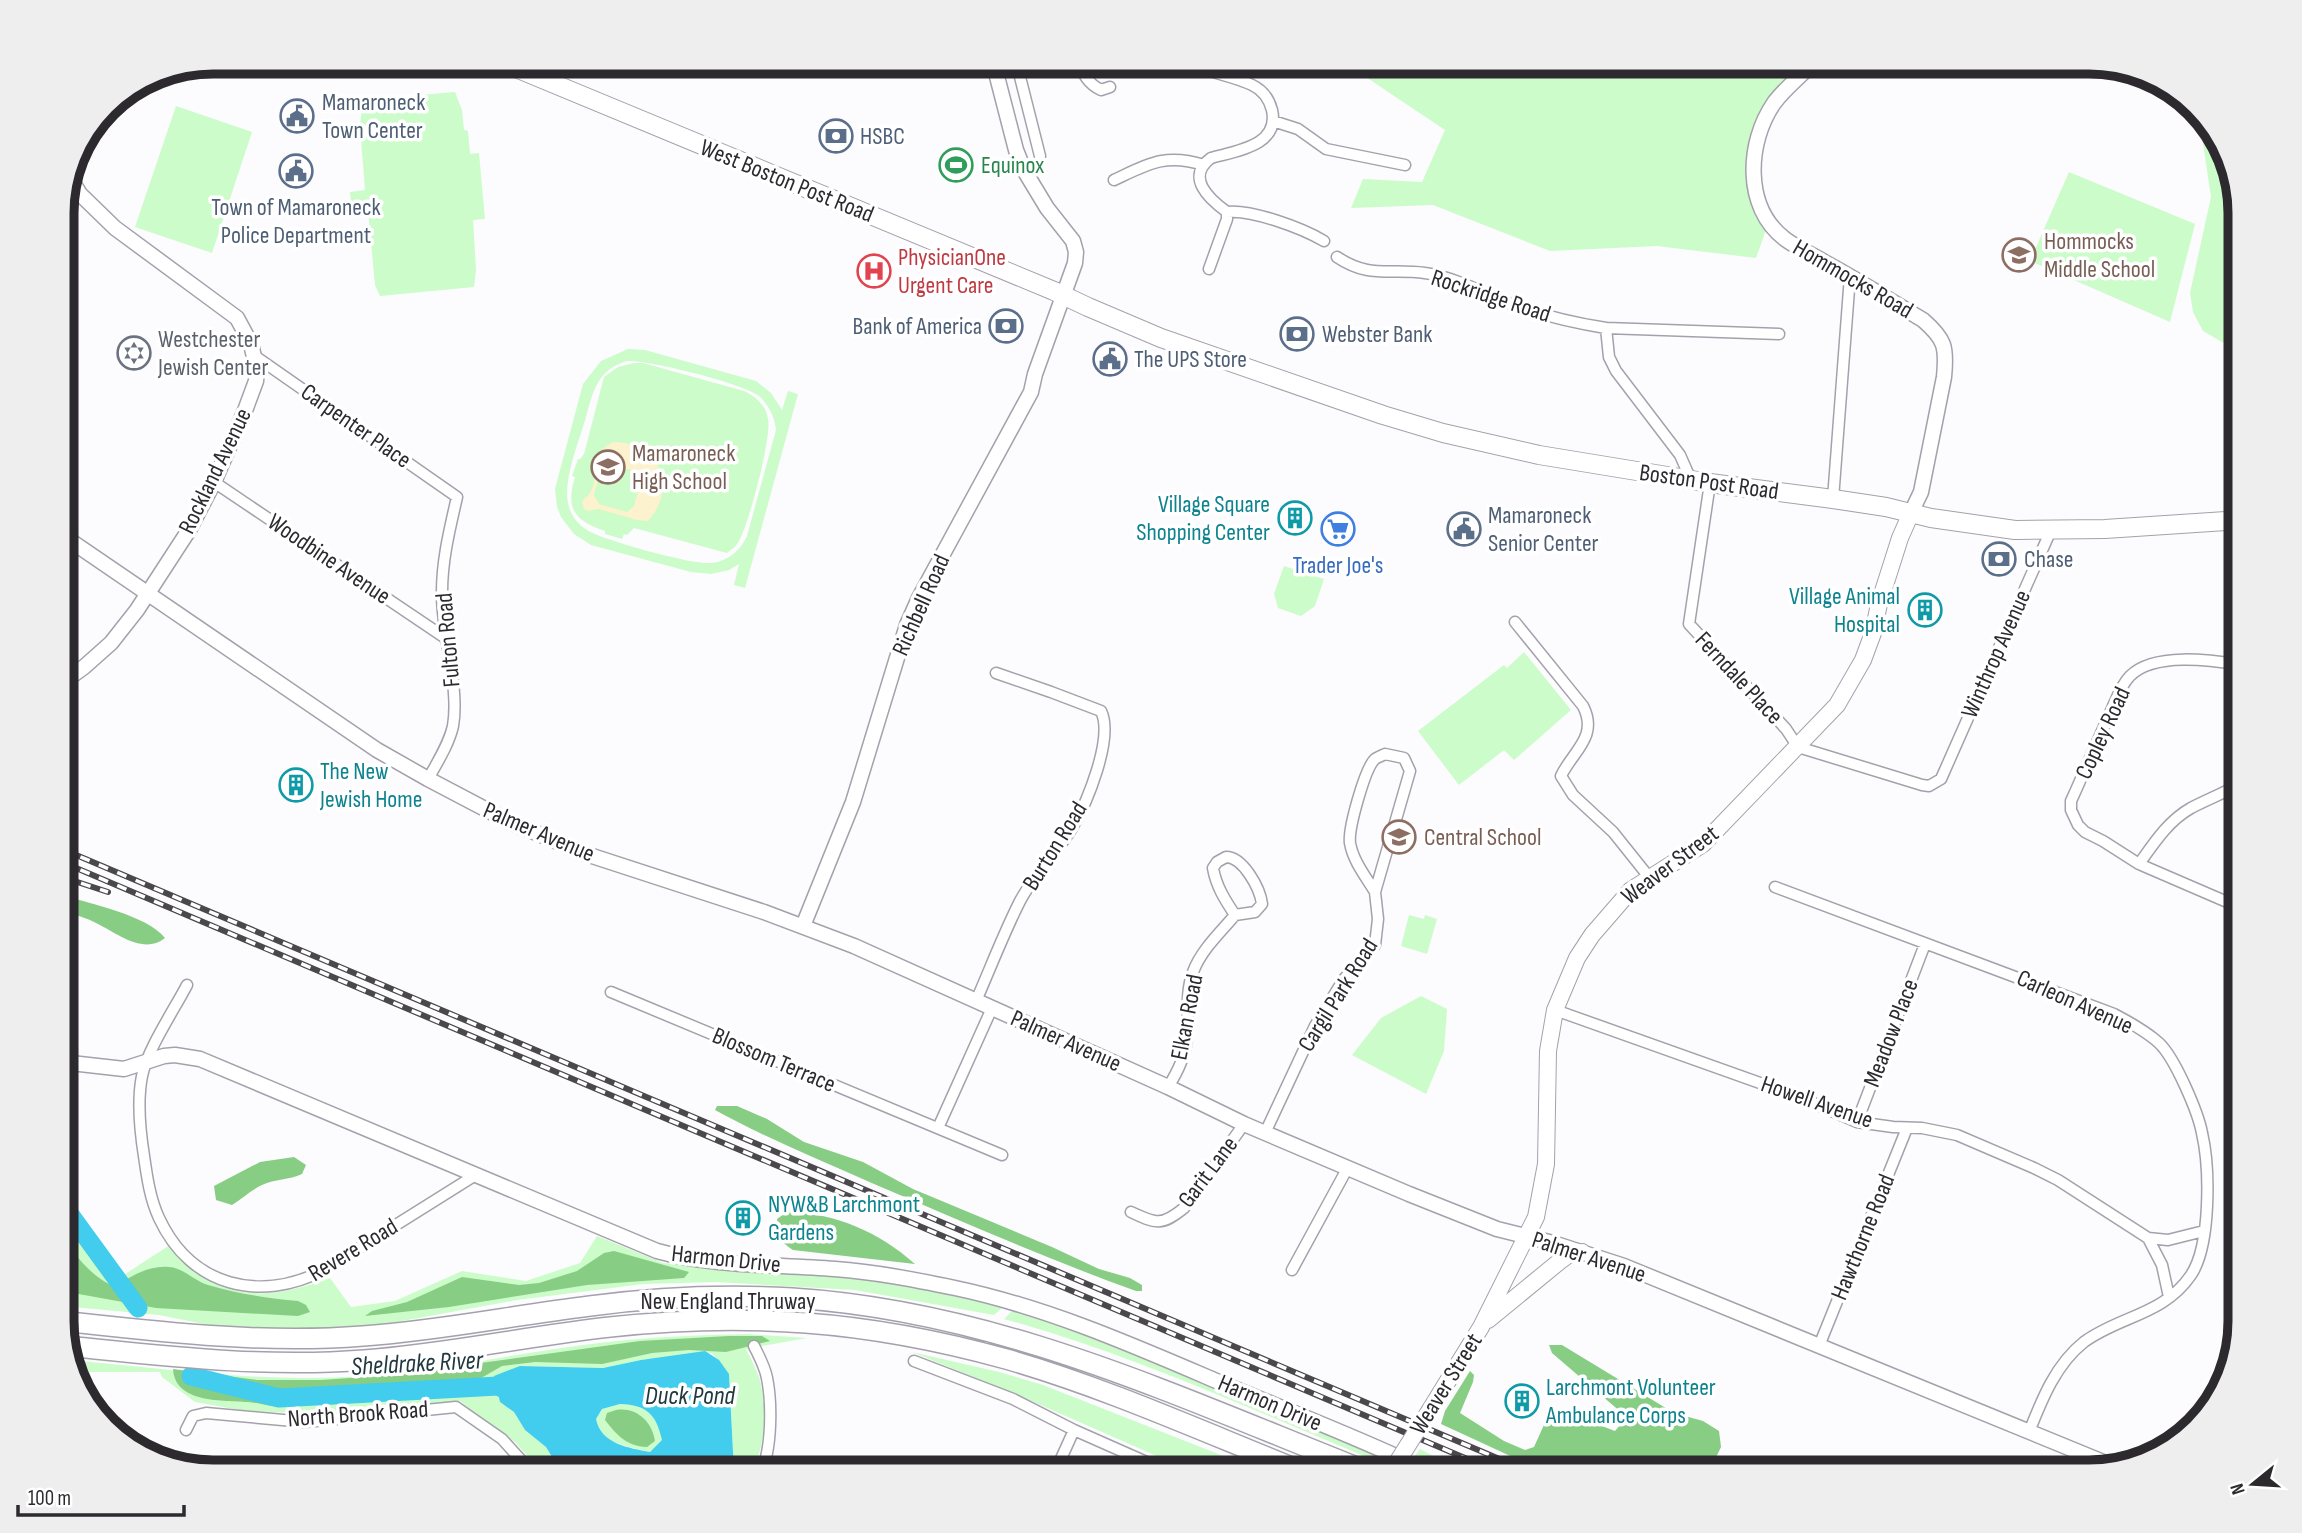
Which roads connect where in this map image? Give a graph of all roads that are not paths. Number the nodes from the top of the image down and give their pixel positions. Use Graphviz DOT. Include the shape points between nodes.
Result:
graph roads {
  1 [pos="530,74"];
  2 [pos="996,74"];
  3 [pos="1019,74"];
  4 [pos="1085,74"];
  5 [pos="1217,74"];
  6 [pos="1802,74"];
  7 [pos="1110,87"];
  8 [pos="1273,121"];
  9 [pos="1040,156"];
  10 [pos="1204,165"];
  11 [pos="1405,165"];
  12 [pos="1114,180"];
  13 [pos="76,187"];
  14 [pos="80,194"];
  15 [pos="75,198"];
  16 [pos="1227,212"];
  17 [pos="1324,240"];
  18 [pos="1337,257"];
  19 [pos="1209,269"];
  20 [pos="1850,276"];
  21 [pos="1065,296"];
  22 [pos="1606,328"];
  23 [pos="1779,334"];
  24 [pos="1192,347"];
  25 [pos="255,356"];
  26 [pos="1691,480"];
  27 [pos="214,482"];
  28 [pos="1710,483"];
  29 [pos="457,497"];
  30 [pos="1833,499"];
  31 [pos="1911,513"];
  32 [pos="2228,521"];
  33 [pos="2051,530"];
  34 [pos="74,543"];
  35 [pos="148,594"];
  36 [pos="1515,622"];
  37 [pos="444,636"];
  38 [pos="2228,662"];
  39 [pos="996,674"];
  40 [pos="74,675"];
  41 [pos="1798,747"];
  42 [pos="428,779"];
  43 [pos="2228,790"];
  44 [pos="2139,864"];
  45 [pos="1649,877"];
  46 [pos="1775,887"];
  47 [pos="1375,892"];
  48 [pos="2228,902"];
  49 [pos="1235,915"];
  50 [pos="803,926"];
  51 [pos="1925,944"];
  52 [pos="187,985"];
  53 [pos="611,992"];
  54 [pos="976,1001"];
  55 [pos="992,1008"];
  56 [pos="1555,1010"];
  57 [pos="74,1063"];
  58 [pos="146,1063"];
  59 [pos="1168,1087"];
  60 [pos="1857,1122"];
  61 [pos="1244,1124"];
  62 [pos="938,1128"];
  63 [pos="1907,1128"];
  64 [pos="1265,1133"];
  65 [pos="1002,1155"];
  66 [pos="1347,1168"];
  67 [pos="474,1176"];
  68 [pos="1131,1212"];
  69 [pos="2204,1231"];
  70 [pos="1527,1236"];
  71 [pos="2148,1238"];
  72 [pos="1582,1252"];
  73 [pos="1292,1270"];
  74 [pos="2169,1297"];
  75 [pos="74,1322"];
  76 [pos="1481,1327"];
  77 [pos="754,1346"];
  78 [pos="1819,1346"];
  79 [pos="76,1347"];
  80 [pos="914,1361"];
  81 [pos="186,1430"];
  82 [pos="1074,1430"];
  83 [pos="2029,1432"];
  84 [pos="2096,1459"];
  85 [pos="521,1460"];
  86 [pos="766,1460"];
  87 [pos="1060,1460"];
  88 [pos="1142,1460"];
  89 [pos="1274,1460"];
  90 [pos="1338,1460"];
  91 [pos="1392,1460"];
  92 [pos="1395,1460"];
  1 -- 21 [label="main road, West Boston Post Road"];
  2 -- 21 [label="street, Richbell Road" via="1024,170 1073,241 1076,252"];
  3 -- 9 [label="street"];
  4 -- 7 [label="street" via="1088,82 1101,90"];
  5 -- 8 [label="street" via="1262,91"];
  6 -- 20 [label="street, Hommocks Road" via="1765,117 1756,140 1754,177 1764,214 1784,239"];
  8 -- 10 [label="street" via="1265,138 1255,145 1211,158"];
  8 -- 11 [label="street" via="1298,129 1326,149"];
  10 -- 12 [label="street" via="1167,159"];
  10 -- 16 [label="street" via="1200,172 1203,189"];
  13 -- 14 [label="street, Rockland Avenue"];
  14 -- 15 [label="street"];
  14 -- 25 [label="street, Rockland Avenue" via="115,228 237,318"];
  16 -- 17 [label="street" via="1288,225"];
  16 -- 19 [label="street"];
  18 -- 22 [label="street, Rockridge Road" via="1365,271 1427,273 1516,306"];
  20 -- 30 [label="street"];
  20 -- 31 [label="street, Hommocks Road" via="1923,320 1940,335 1944,346 1944,377 1921,492"];
  21 -- 24 [label="main road, West Boston Post Road"];
  21 -- 50 [label="street, Richbell Road" via="1031,393 919,598 853,802"];
  22 -- 23 [label="street, Rockridge Road"];
  22 -- 26 [label="street" via="1609,357 1616,371 1680,455"];
  24 -- 26 [label="main road, Boston Post Road" via="1419,426 1539,455"];
  25 -- 27 [label="street, Rockland Avenue" via="256,381"];
  25 -- 29 [label="street, Carpenter Place"];
  26 -- 28 [label="main road, Boston Post Road"];
  27 -- 35 [label="street, Rockland Avenue"];
  27 -- 37 [label="street, Woodbine Avenue"];
  28 -- 30 [label="main road, Boston Post Road"];
  28 -- 41 [label="street, Ferndale Place" via="1689,624"];
  29 -- 37 [label="street, Fulton Road" via="444,557"];
  30 -- 31 [label="main road, Boston Post Road"];
  31 -- 33 [label="main road, Boston Post Road" via="1964,524"];
  31 -- 41 [label="main road, Weaver Street" via="1863,660 1837,705"];
  32 -- 33 [label="main road, Boston Post Road"];
  33 -- 41 [label="street, Winthrop Avenue" via="1941,779 1922,785"];
  34 -- 35 [label="street, Palmer Avenue"];
  35 -- 40 [label="street, Rockland Avenue" via="111,643"];
  35 -- 42 [label="street, Palmer Avenue" via="345,729"];
  36 -- 45 [label="street" via="1588,715 1586,735 1562,776 1573,795 1613,832"];
  37 -- 42 [label="street, Fulton Road" via="453,685 453,728"];
  38 -- 44 [label="street, Copley Road" via="2158,663 2130,676 2118,695 2071,802 2074,818 2085,832"];
  39 -- 54 [label="street, Burton Road" via="1101,712 1105,721 1097,770 1086,798 1072,828 1020,901"];
  41 -- 45 [label="main road, Weaver Street" via="1703,844"];
  42 -- 50 [label="street, Palmer Avenue" via="564,845"];
  43 -- 44 [label="street" via="2175,820"];
  44 -- 48 [label="street"];
  45 -- 56 [label="main road, Weaver Street" via="1631,890 1592,935"];
  46 -- 51 [label="street, Carleon Avenue"];
  47 -- 47 [label="street, Cargil Park Road" via="1410,771 1404,758 1385,754 1370,766 1349,840"];
  47 -- 64 [label="street, Cargil Park Road" via="1375,945 1344,979 1315,1026"];
  49 -- 49 [label="street, Elkan Road" via="1255,912 1262,904 1261,896 1240,862 1226,857 1213,868"];
  49 -- 59 [label="street, Elkan Road" via="1200,956 1192,974 1187,1039"];
  50 -- 54 [label="street, Palmer Avenue"];
  51 -- 60 [label="street, Meadow Place"];
  51 -- 69 [label="street, Carleon Avenue" via="2114,1014 2160,1043 2176,1068 2202,1132 2207,1196"];
  52 -- 58 [label="street, Revere Road"];
  53 -- 62 [label="street, Blossom Terrace"];
  54 -- 55 [label="street, Palmer Avenue"];
  55 -- 59 [label="street, Palmer Avenue"];
  55 -- 62 [label="street"];
  56 -- 60 [label="street, Howell Avenue" via="1801,1097"];
  56 -- 70 [label="main road, Weaver Street" via="1546,1082 1546,1164 1536,1217"];
  57 -- 58 [label="street, Harmon Drive" via="124,1069"];
  58 -- 67 [label="street, Harmon Drive" via="175,1055 200,1059"];
  58 -- 67 [label="street, Revere Road" via="141,1077 140,1131 158,1216 192,1262 230,1283 260,1288 303,1281"];
  59 -- 61 [label="street, Palmer Avenue"];
  60 -- 63 [label="street, Howell Avenue"];
  61 -- 64 [label="street, Palmer Avenue"];
  61 -- 68 [label="street, Garit Lane" via="1184,1208 1171,1219 1150,1222"];
  62 -- 65 [label="street, Blossom Terrace"];
  63 -- 71 [label="street, Howell Avenue" via="1957,1135 2034,1168"];
  63 -- 78 [label="street, Hawthorne Road"];
  64 -- 66 [label="street, Palmer Avenue"];
  66 -- 70 [label="street, Palmer Avenue" via="1497,1229"];
  66 -- 73 [label="street"];
  67 -- 91 [label="street, Harmon Drive" via="635,1244 676,1256 894,1276 1036,1310 1143,1349"];
  69 -- 71 [label="street" via="2168,1240"];
  69 -- 74 [label="street, Carleon Avenue" via="2192,1274"];
  70 -- 72 [label="street, Palmer Avenue"];
  70 -- 76 [label="main road, Weaver Street"];
  71 -- 74 [label="street" via="2167,1278"];
  72 -- 76 [label="main road" via="1568,1255"];
  72 -- 78 [label="street, Palmer Avenue"];
  74 -- 83 [label="street, Carleon Avenue" via="2072,1353 2053,1378"];
  75 -- 90 [label="highway, New England Thruway" via="298,1340 367,1336 670,1298 833,1302 952,1321 1030,1342"];
  76 -- 92 [label="main road, Weaver Street, bridge"];
  77 -- 86 [label="street" via="769,1396"];
  78 -- 83 [label="street, Palmer Avenue"];
  79 -- 89 [label="highway, New England Thruway" via="218,1361 313,1363 406,1356 646,1324 726,1320 833,1326 925,1340 1008,1360"];
  80 -- 82 [label="street" via="1013,1399"];
  81 -- 85 [label="street, North Brook Road" via="193,1416 206,1413 305,1422 456,1407 502,1439"];
  82 -- 87 [label="street"];
  82 -- 88 [label="street"];
  83 -- 84 [label="street, Palmer Avenue"];
}
